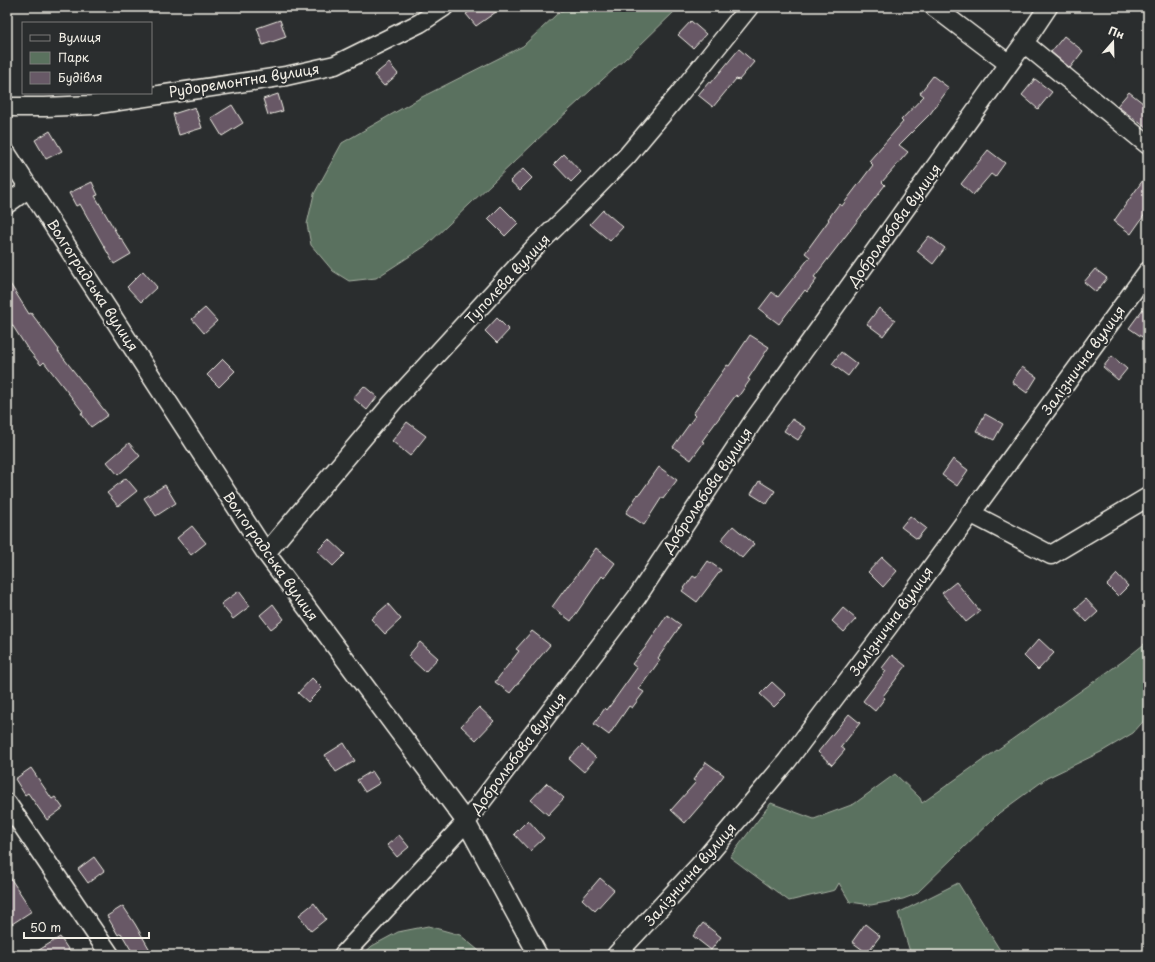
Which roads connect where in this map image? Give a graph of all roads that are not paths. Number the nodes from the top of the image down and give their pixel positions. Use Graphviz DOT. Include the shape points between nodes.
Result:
graph roads {
  1 [pos="444,7"];
  2 [pos="749,7"];
  3 [pos="934,7"];
  4 [pos="1048,7"];
  5 [pos="1024,43"];
  6 [pos="1009,64"];
  7 [pos="7,107"];
  8 [pos="1148,145"];
  9 [pos="7,154"];
  10 [pos="30,188"];
  11 [pos="7,204"];
  12 [pos="1148,271"];
  13 [pos="1148,497"];
  14 [pos="970,513"];
  15 [pos="266,553"];
  16 [pos="7,803"];
  17 [pos="466,822"];
  18 [pos="110,955"];
  19 [pos="343,955"];
  20 [pos="538,955"];
  21 [pos="616,955"];
  1 -- 7 [label="street, Рудоремонтна вулиця" via="420,23 335,65 286,76 92,105"];
  2 -- 15 [label="street, Туполєва вулиця" via="627,156 534,248 393,402"];
  3 -- 6 [label="street"];
  4 -- 5 [label="street, Добролюбова вулиця"];
  5 -- 6 [label="street, Добролюбова вулиця"];
  5 -- 8 [label="street"];
  6 -- 17 [label="street, Добролюбова вулиця" via="756,417 637,597"];
  9 -- 10 [label="street, Волгоградська вулиця"];
  10 -- 11 [label="street"];
  10 -- 15 [label="street, Волгоградська вулиця"];
  12 -- 14 [label="street, Залізнична вулиця"];
  13 -- 14 [label="street" via="1051,555"];
  14 -- 21 [label="street, Залізнична вулиця" via="787,761 698,867"];
  15 -- 17 [label="street, Волгоградська вулиця"];
  16 -- 18 [label="street"];
  17 -- 19 [label="street, Добролюбова вулиця"];
  17 -- 20 [label="street, Волгоградська вулиця"];
}
